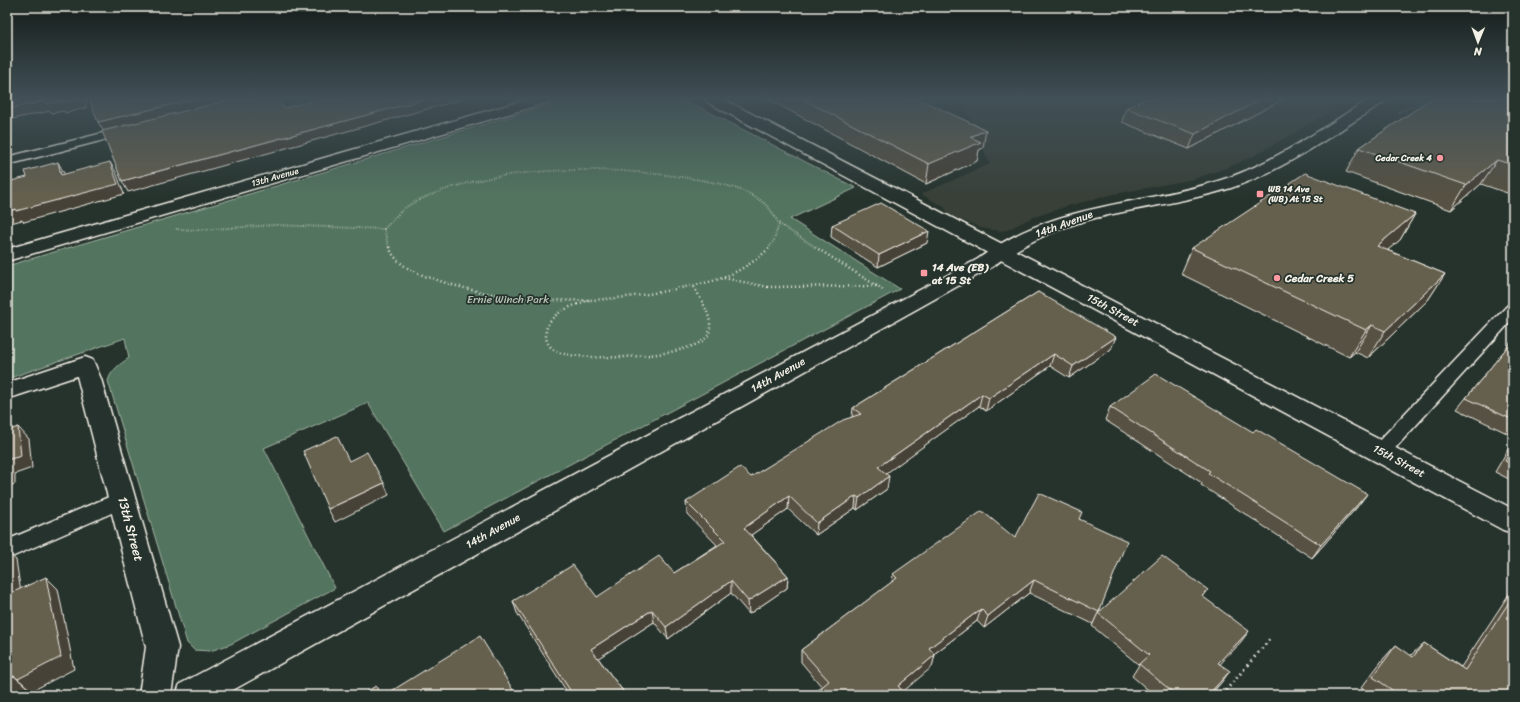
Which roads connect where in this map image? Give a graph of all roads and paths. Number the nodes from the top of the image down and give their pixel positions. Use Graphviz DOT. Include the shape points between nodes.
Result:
graph roads {
  1 [pos="126,132"];
  2 [pos="432,132"];
  3 [pos="774,132"];
  4 [pos="1326,132"];
  5 [pos="7,161"];
  6 [pos="779,224"];
  7 [pos="172,229"];
  8 [pos="384,229"];
  9 [pos="999,251"];
  10 [pos="7,256"];
  11 [pos="723,278"];
  12 [pos="693,285"];
  13 [pos="878,286"];
  14 [pos="591,299"];
  15 [pos="907,305"];
  16 [pos="1513,309"];
  17 [pos="7,391"];
  18 [pos="1381,451"];
  19 [pos="123,499"];
  20 [pos="1513,522"];
  21 [pos="7,550"];
  22 [pos="1270,639"];
  23 [pos="155,695"];
  24 [pos="192,695"];
  25 [pos="1222,695"];
  1 -- 5 [label="lane"];
  2 -- 10 [label="street, 13th Avenue"];
  3 -- 9 [label="street, 15th Street"];
  4 -- 9 [label="street, 14th Avenue" via="1267,168 1226,184 1080,217 1020,240"];
  6 -- 8 [label="path" via="765,204 743,191 716,183 657,173 584,170 517,175 441,191 409,205"];
  6 -- 11 [label="path" via="776,237 769,248"];
  6 -- 13 [label="path"];
  7 -- 8 [label="path" via="199,230 274,225"];
  8 -- 14 [label="path" via="387,244 396,260 418,274 450,285 521,298"];
  9 -- 15 [label="street, 14th Avenue" via="985,263"];
  9 -- 18 [label="street, 15th Street"];
  11 -- 12 [label="path"];
  11 -- 13 [label="path" via="768,287"];
  12 -- 14 [label="path" via="644,296"];
  12 -- 14 [label="path" via="709,320 709,332 704,341 691,347 624,357 574,356 557,352 547,342 545,333 550,320 569,308"];
  13 -- 15 [label="path"];
  15 -- 24 [label="street, 14th Avenue"];
  16 -- 18 [label="lane"];
  17 -- 19 [label="street, 13th Street" via="85,365"];
  18 -- 20 [label="street, 15th Street"];
  19 -- 21 [label="lane"];
  19 -- 23 [label="street, 13th Street" via="162,647"];
  22 -- 25 [label="path"];
}
